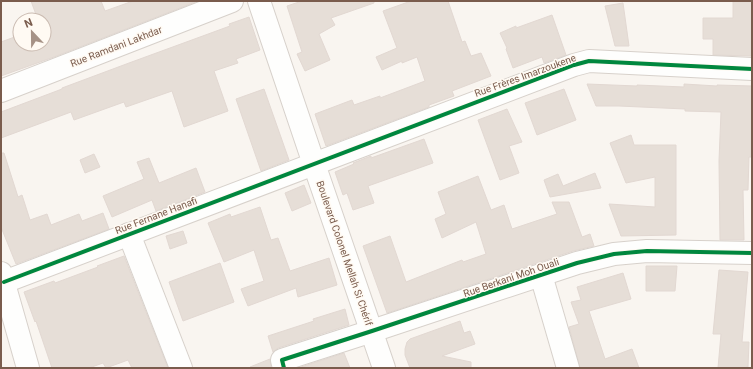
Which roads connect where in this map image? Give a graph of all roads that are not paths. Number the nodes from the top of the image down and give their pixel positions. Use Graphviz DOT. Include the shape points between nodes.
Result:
graph roads {
  1 [pos="232,1"];
  2 [pos="259,1"];
  3 [pos="752,69"];
  4 [pos="1,91"];
  5 [pos="314,164"];
  6 [pos="129,234"];
  7 [pos="752,253"];
  8 [pos="541,275"];
  9 [pos="2,277"];
  10 [pos="372,331"];
  11 [pos="283,364"];
  12 [pos="28,368"];
  13 [pos="181,368"];
  14 [pos="384,368"];
  15 [pos="568,368"];
  1 -- 4 [label="street, Rue Ramdani Lakhdar"];
  2 -- 5 [label="street, Boulevard Colonel Mellah Si Chérif"];
  3 -- 5 [label="street, Rue Frères Imarzoukene" via="589,61"];
  5 -- 6 [label="street, Rue Fernane Hanafi"];
  5 -- 10 [label="street, Boulevard Colonel Mellah Si Chérif"];
  6 -- 9 [label="street, Rue Fernane Hanafi"];
  6 -- 13 [label="street"];
  7 -- 8 [label="street, Rue Berkani Moh Ouali" via="647,251 614,254"];
  8 -- 10 [label="street, Rue Berkani Moh Ouali"];
  8 -- 15 [label="street"];
  9 -- 12 [label="street"];
  10 -- 11 [label="street, Rue Berkani Moh Ouali"];
  10 -- 14 [label="street, Boulevard Colonel Mellah Si Chérif"];
}
